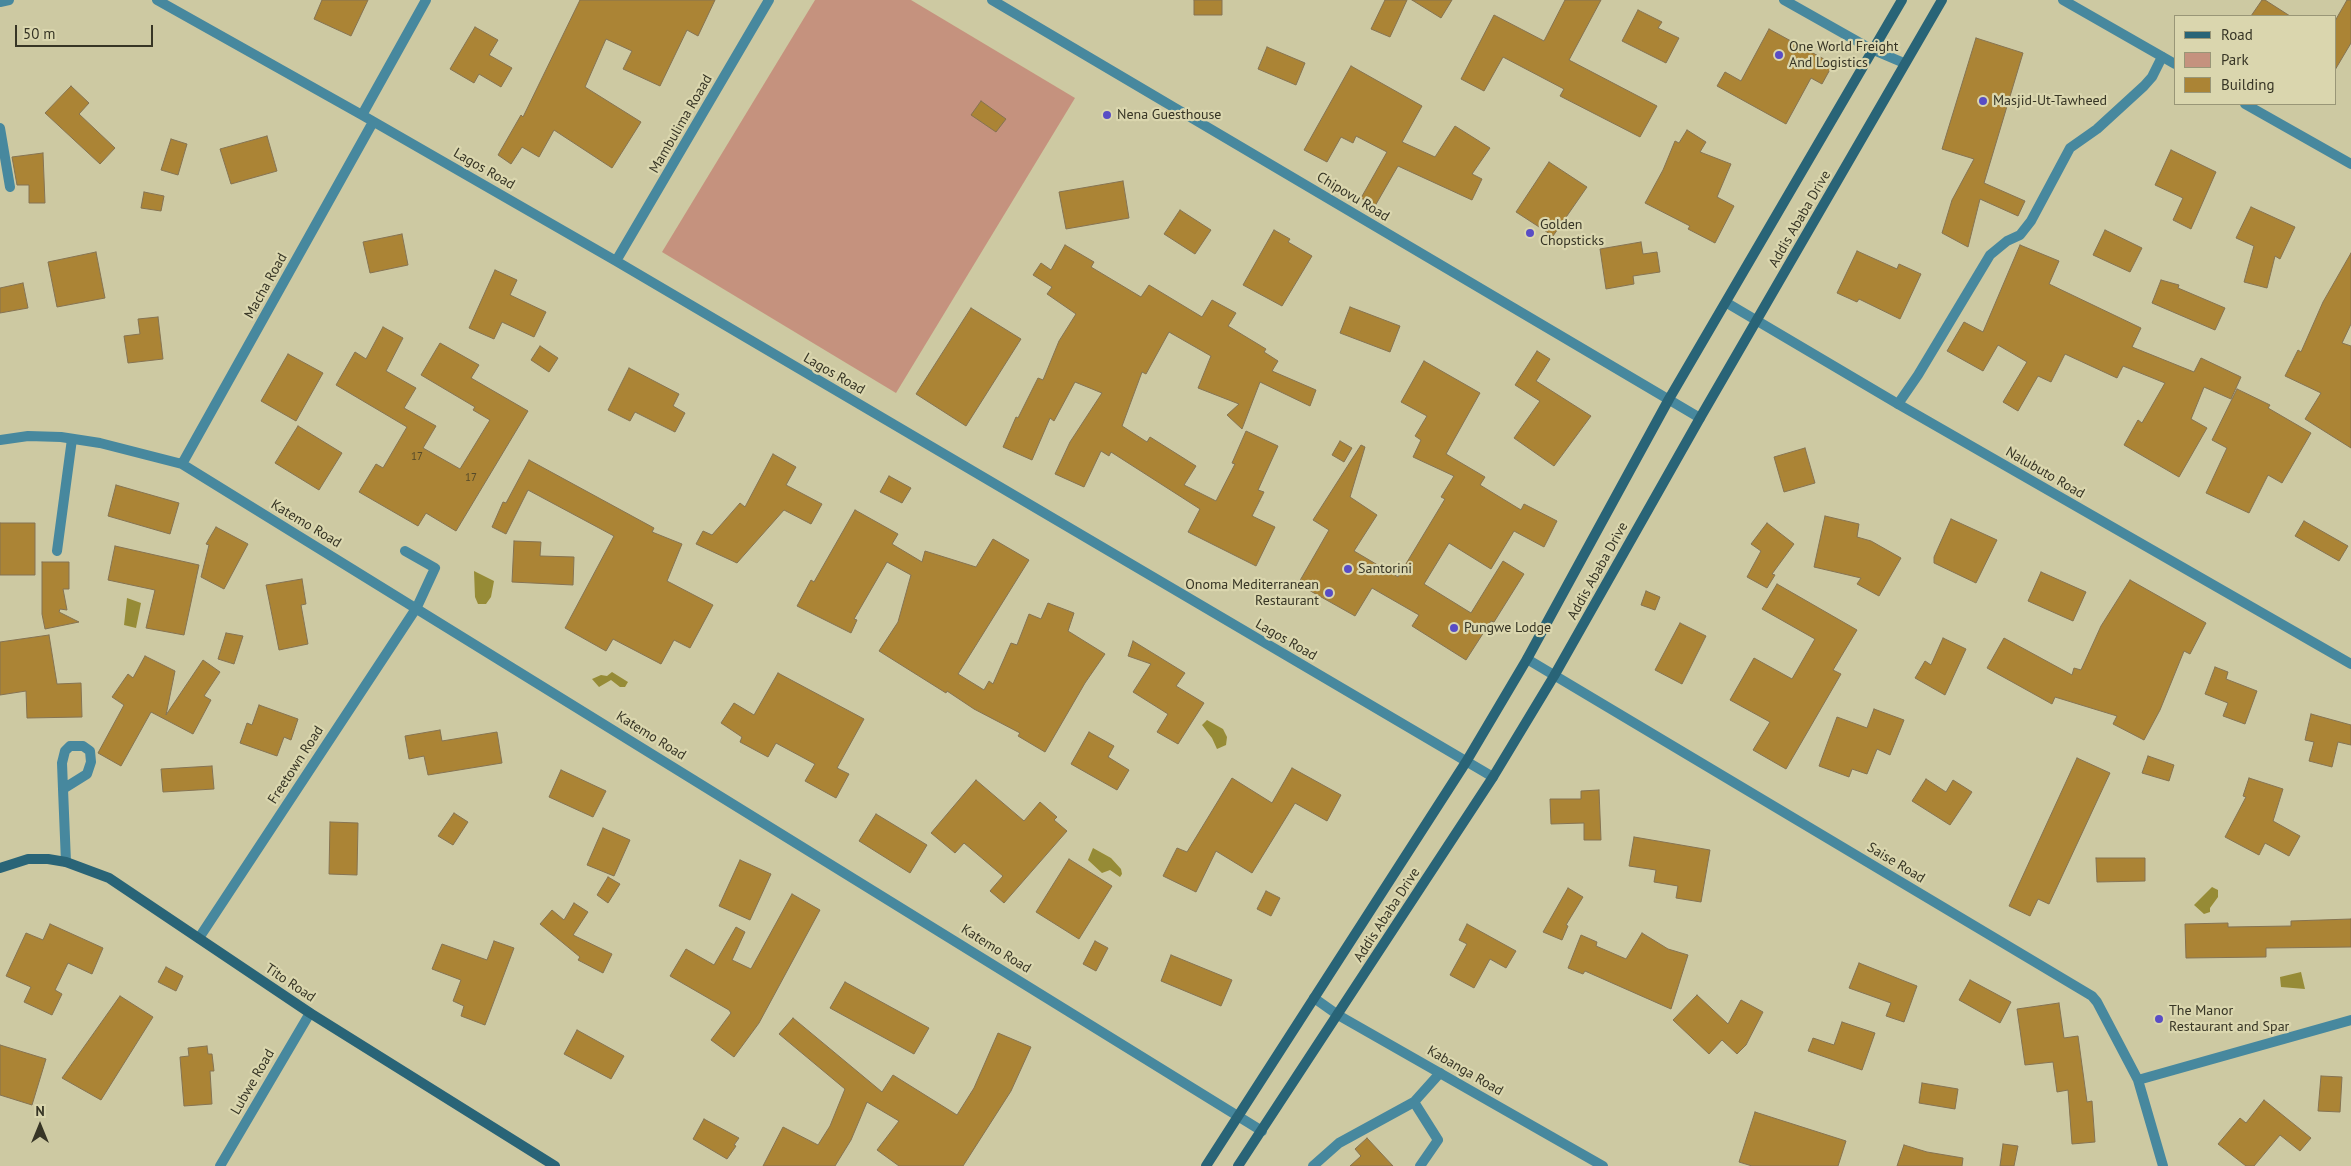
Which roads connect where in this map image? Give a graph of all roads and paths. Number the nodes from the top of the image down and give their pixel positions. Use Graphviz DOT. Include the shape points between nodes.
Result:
graph roads {
  1 [pos="9,0"];
  2 [pos="157,0"];
  3 [pos="426,0"];
  4 [pos="769,0"];
  5 [pos="992,0"];
  6 [pos="1784,0"];
  7 [pos="1902,0"];
  8 [pos="1942,0"];
  9 [pos="2063,0"];
  10 [pos="0,2"];
  11 [pos="1871,49"];
  12 [pos="2162,57"];
  13 [pos="1904,63"];
  14 [pos="2174,63"];
  15 [pos="2247,105"];
  16 [pos="362,114"];
  17 [pos="374,122"];
  18 [pos="0,128"];
  19 [pos="2351,164"];
  20 [pos="10,187"];
  21 [pos="616,261"];
  22 [pos="1727,303"];
  23 [pos="1758,321"];
  24 [pos="1669,399"];
  25 [pos="1898,404"];
  26 [pos="1700,418"];
  27 [pos="72,439"];
  28 [pos="0,440"];
  29 [pos="182,464"];
  30 [pos="57,551"];
  31 [pos="404,551"];
  32 [pos="417,607"];
  33 [pos="1527,659"];
  34 [pos="2351,664"];
  35 [pos="1554,676"];
  36 [pos="1466,762"];
  37 [pos="1493,777"];
  38 [pos="63,789"];
  39 [pos="66,862"];
  40 [pos="0,868"];
  41 [pos="199,938"];
  42 [pos="1314,998"];
  43 [pos="310,1013"];
  44 [pos="1338,1015"];
  45 [pos="2351,1020"];
  46 [pos="1440,1073"];
  47 [pos="2138,1080"];
  48 [pos="1414,1102"];
  49 [pos="1240,1116"];
  50 [pos="1262,1131"];
  51 [pos="220,1166"];
  52 [pos="555,1166"];
  53 [pos="1206,1166"];
  54 [pos="1238,1166"];
  55 [pos="1313,1166"];
  56 [pos="1420,1166"];
  57 [pos="1603,1166"];
  58 [pos="2163,1166"];
  1 -- 10 [label="street"];
  2 -- 16 [label="street, Lagos Road"];
  3 -- 16 [label="street"];
  4 -- 21 [label="street, Mambulima Roaad"];
  5 -- 24 [label="street, Chipovu Road"];
  6 -- 11 [label="street"];
  7 -- 11 [label="main road, Addis Ababa Drive"];
  8 -- 13 [label="main road, Addis Ababa Drive"];
  9 -- 12 [label="street"];
  11 -- 13 [label="street"];
  11 -- 22 [label="main road, Addis Ababa Drive"];
  12 -- 14 [label="street"];
  12 -- 25 [label="street" via="2144,86 2097,130 2070,148 2031,221 2020,235 1990,255"];
  13 -- 23 [label="main road, Addis Ababa Drive"];
  15 -- 19 [label="street"];
  16 -- 17 [label="street, Lagos Road"];
  17 -- 21 [label="street, Lagos Road"];
  17 -- 29 [label="street, Macha Road"];
  18 -- 20 [label="street"];
  21 -- 36 [label="street, Lagos Road"];
  22 -- 23 [label="street, Nalubuto Road"];
  22 -- 24 [label="main road, Addis Ababa Drive"];
  23 -- 25 [label="street, Nalubuto Road"];
  23 -- 26 [label="main road, Addis Ababa Drive"];
  24 -- 26 [label="street, Chipovu Road"];
  24 -- 33 [label="main road, Addis Ababa Drive"];
  25 -- 34 [label="street, Nalubuto Road"];
  26 -- 35 [label="main road, Addis Ababa Drive"];
  27 -- 28 [label="street, Katemo Road" via="28,436"];
  27 -- 29 [label="street, Katemo Road"];
  27 -- 30 [label="street"];
  29 -- 32 [label="street, Katemo Road"];
  31 -- 32 [label="street, Freetown Road" via="435,568"];
  32 -- 41 [label="street, Freetown Road"];
  32 -- 49 [label="street, Katemo Road"];
  33 -- 35 [label="street, Saise Road"];
  33 -- 36 [label="main road, Addis Ababa Drive"];
  35 -- 37 [label="main road, Addis Ababa Drive"];
  35 -- 47 [label="street, Saise Road" via="2092,996"];
  36 -- 37 [label="street, Lagos Road"];
  36 -- 42 [label="main road, Addis Ababa Drive"];
  37 -- 44 [label="main road, Addis Ababa Drive"];
  38 -- 39 [label="street"];
  39 -- 40 [label="main road, Tito Road" via="48,858 28,859"];
  39 -- 41 [label="main road, Tito Road" via="109,878"];
  41 -- 43 [label="main road, Tito Road"];
  42 -- 44 [label="street, Kabanga Road"];
  42 -- 49 [label="main road, Addis Ababa Drive"];
  43 -- 51 [label="street, Lubwe Road"];
  43 -- 52 [label="main road, Tito Road"];
  44 -- 46 [label="street, Kabanga Road"];
  44 -- 50 [label="main road, Addis Ababa Drive"];
  45 -- 47 [label="street"];
  46 -- 48 [label="street"];
  46 -- 57 [label="street, Kabanga Road"];
  47 -- 58 [label="street, Saise Road"];
  48 -- 55 [label="street" via="1339,1143"];
  48 -- 56 [label="street" via="1438,1140"];
  49 -- 50 [label="street, Katemo Road"];
  49 -- 53 [label="main road, Addis Ababa Drive"];
  50 -- 54 [label="main road, Addis Ababa Drive"];
}
